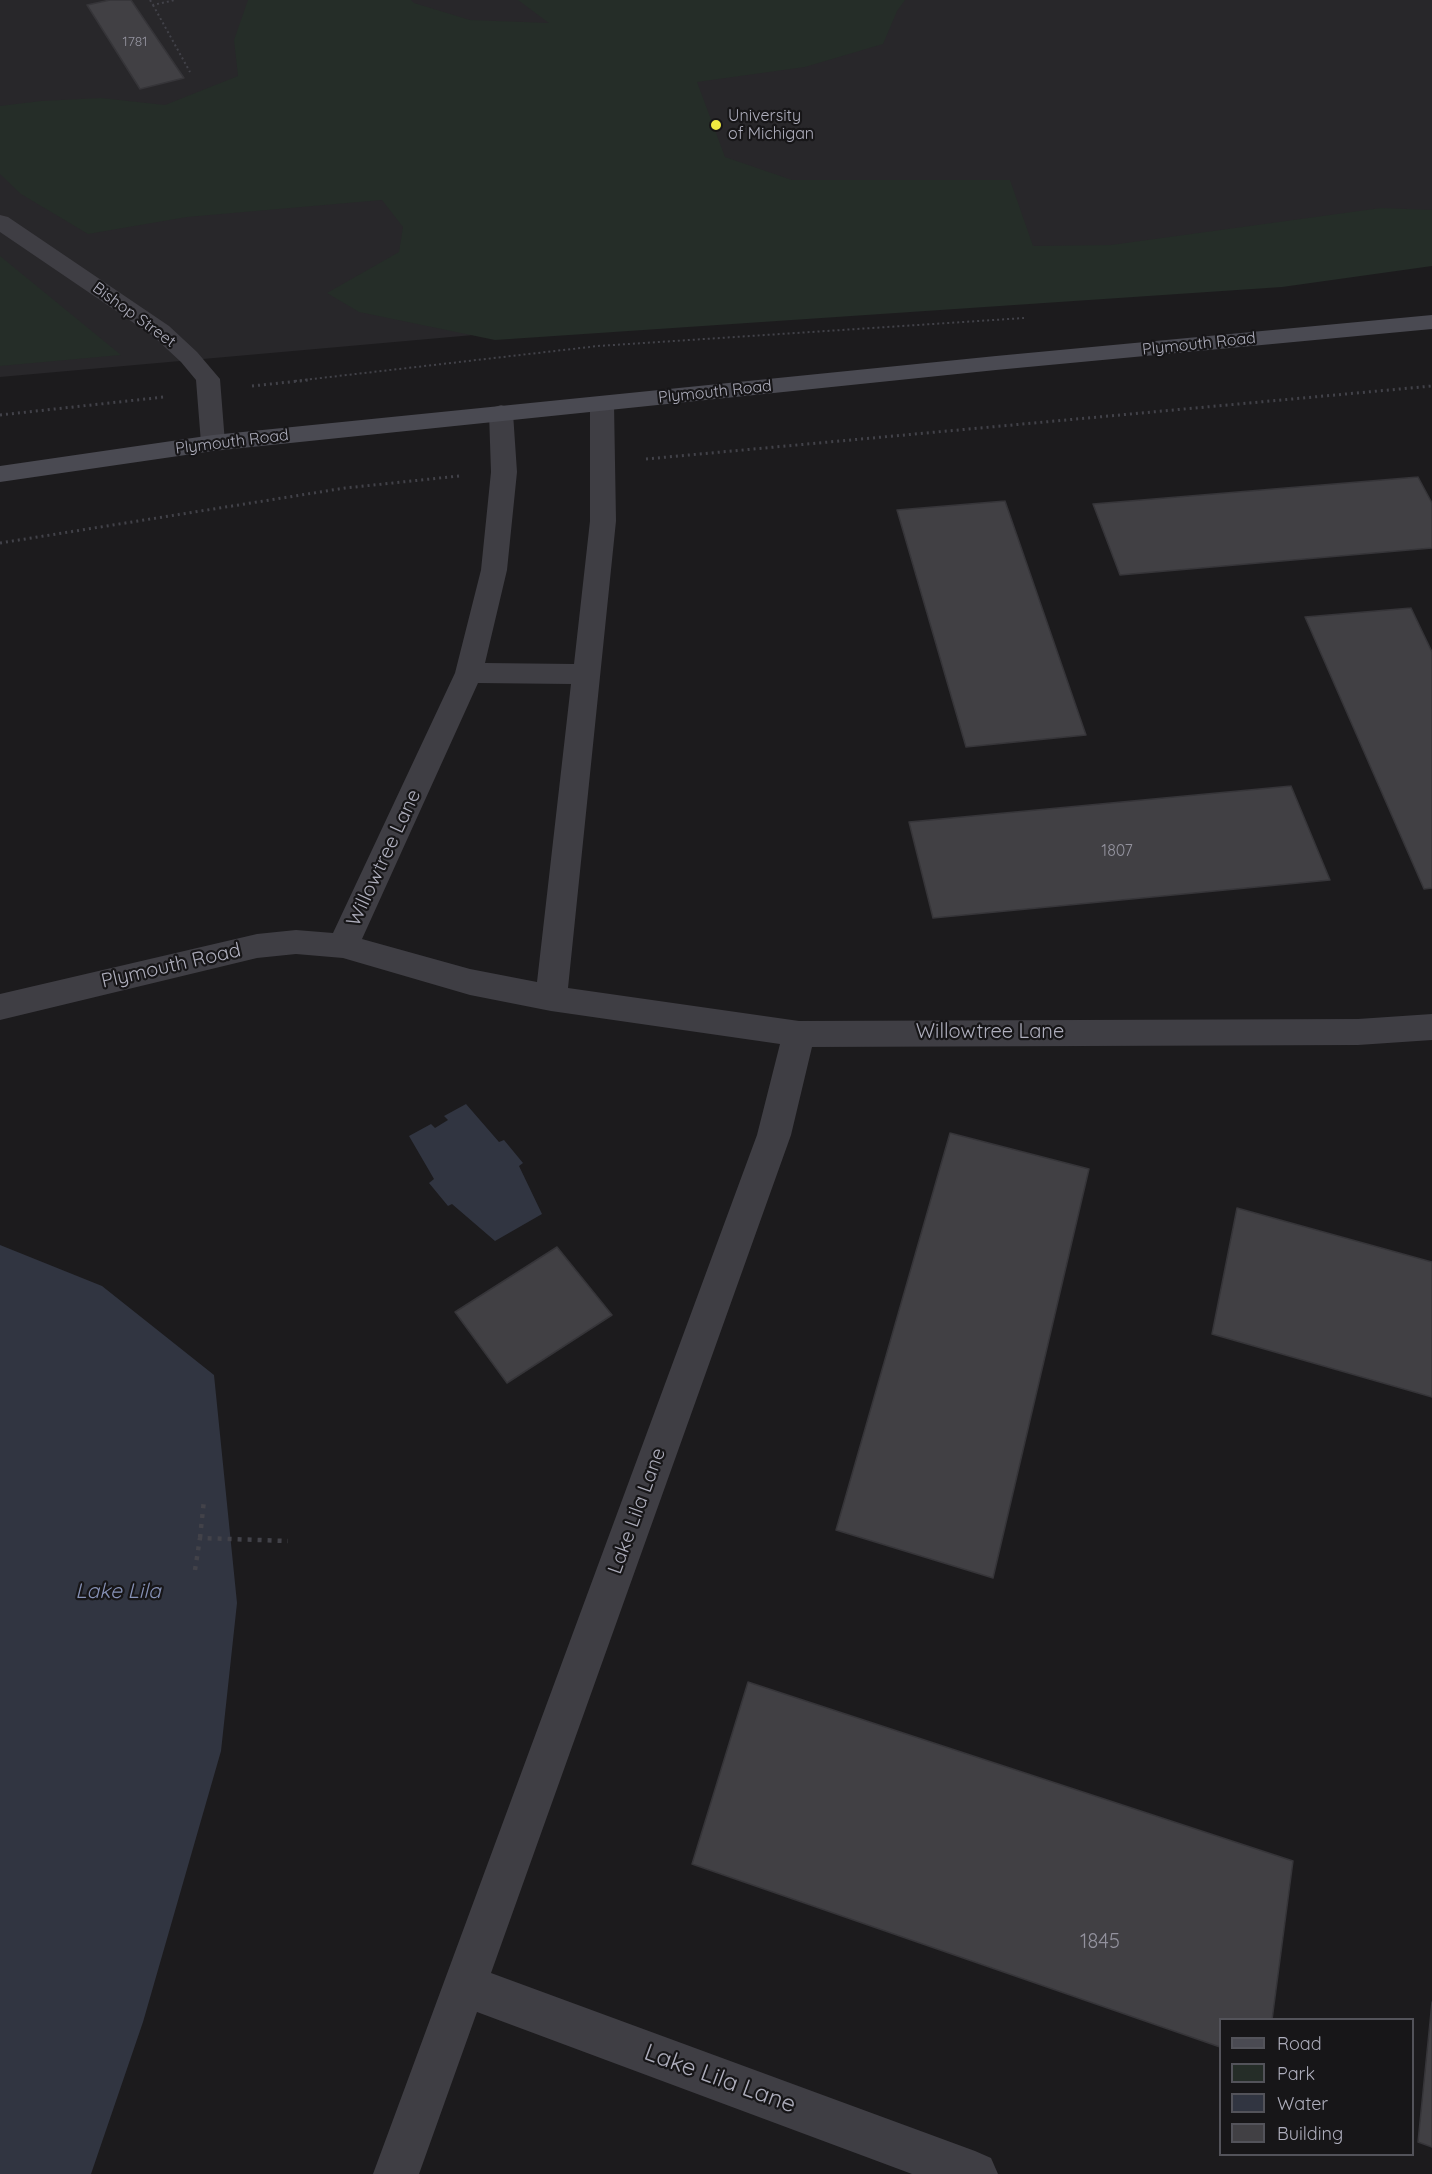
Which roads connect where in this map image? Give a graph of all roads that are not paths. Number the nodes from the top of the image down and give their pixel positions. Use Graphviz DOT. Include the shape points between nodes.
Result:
graph roads {
  1 [pos="0,222"];
  2 [pos="1432,322"];
  3 [pos="602,404"];
  4 [pos="501,413"];
  5 [pos="213,443"];
  6 [pos="0,474"];
  7 [pos="469,673"];
  8 [pos="586,674"];
  9 [pos="343,946"];
  10 [pos="551,998"];
  11 [pos="0,1006"];
  12 [pos="1432,1027"];
  13 [pos="799,1034"];
  14 [pos="464,1984"];
  15 [pos="396,2174"];
  16 [pos="975,2174"];
  1 -- 5 [label="street, Bishop Street" via="161,331 189,357 208,379"];
  2 -- 3 [label="main road, Plymouth Road"];
  3 -- 4 [label="main road, Plymouth Road"];
  3 -- 8 [label="street" via="603,521"];
  4 -- 5 [label="main road, Plymouth Road"];
  4 -- 7 [label="street, Willowtree Lane" via="504,472 494,570"];
  5 -- 6 [label="main road, Plymouth Road"];
  7 -- 8 [label="street"];
  7 -- 9 [label="street, Willowtree Lane"];
  8 -- 10 [label="street"];
  9 -- 10 [label="street, Willowtree Lane" via="470,982"];
  9 -- 11 [label="street, Plymouth Road" via="296,942 257,946"];
  10 -- 13 [label="street, Willowtree Lane"];
  12 -- 13 [label="street, Willowtree Lane" via="1358,1032"];
  13 -- 14 [label="street, Lake Lila Lane" via="774,1135"];
  14 -- 15 [label="street, Lake Lila Lane"];
  14 -- 16 [label="street, Lake Lila Lane"];
}
